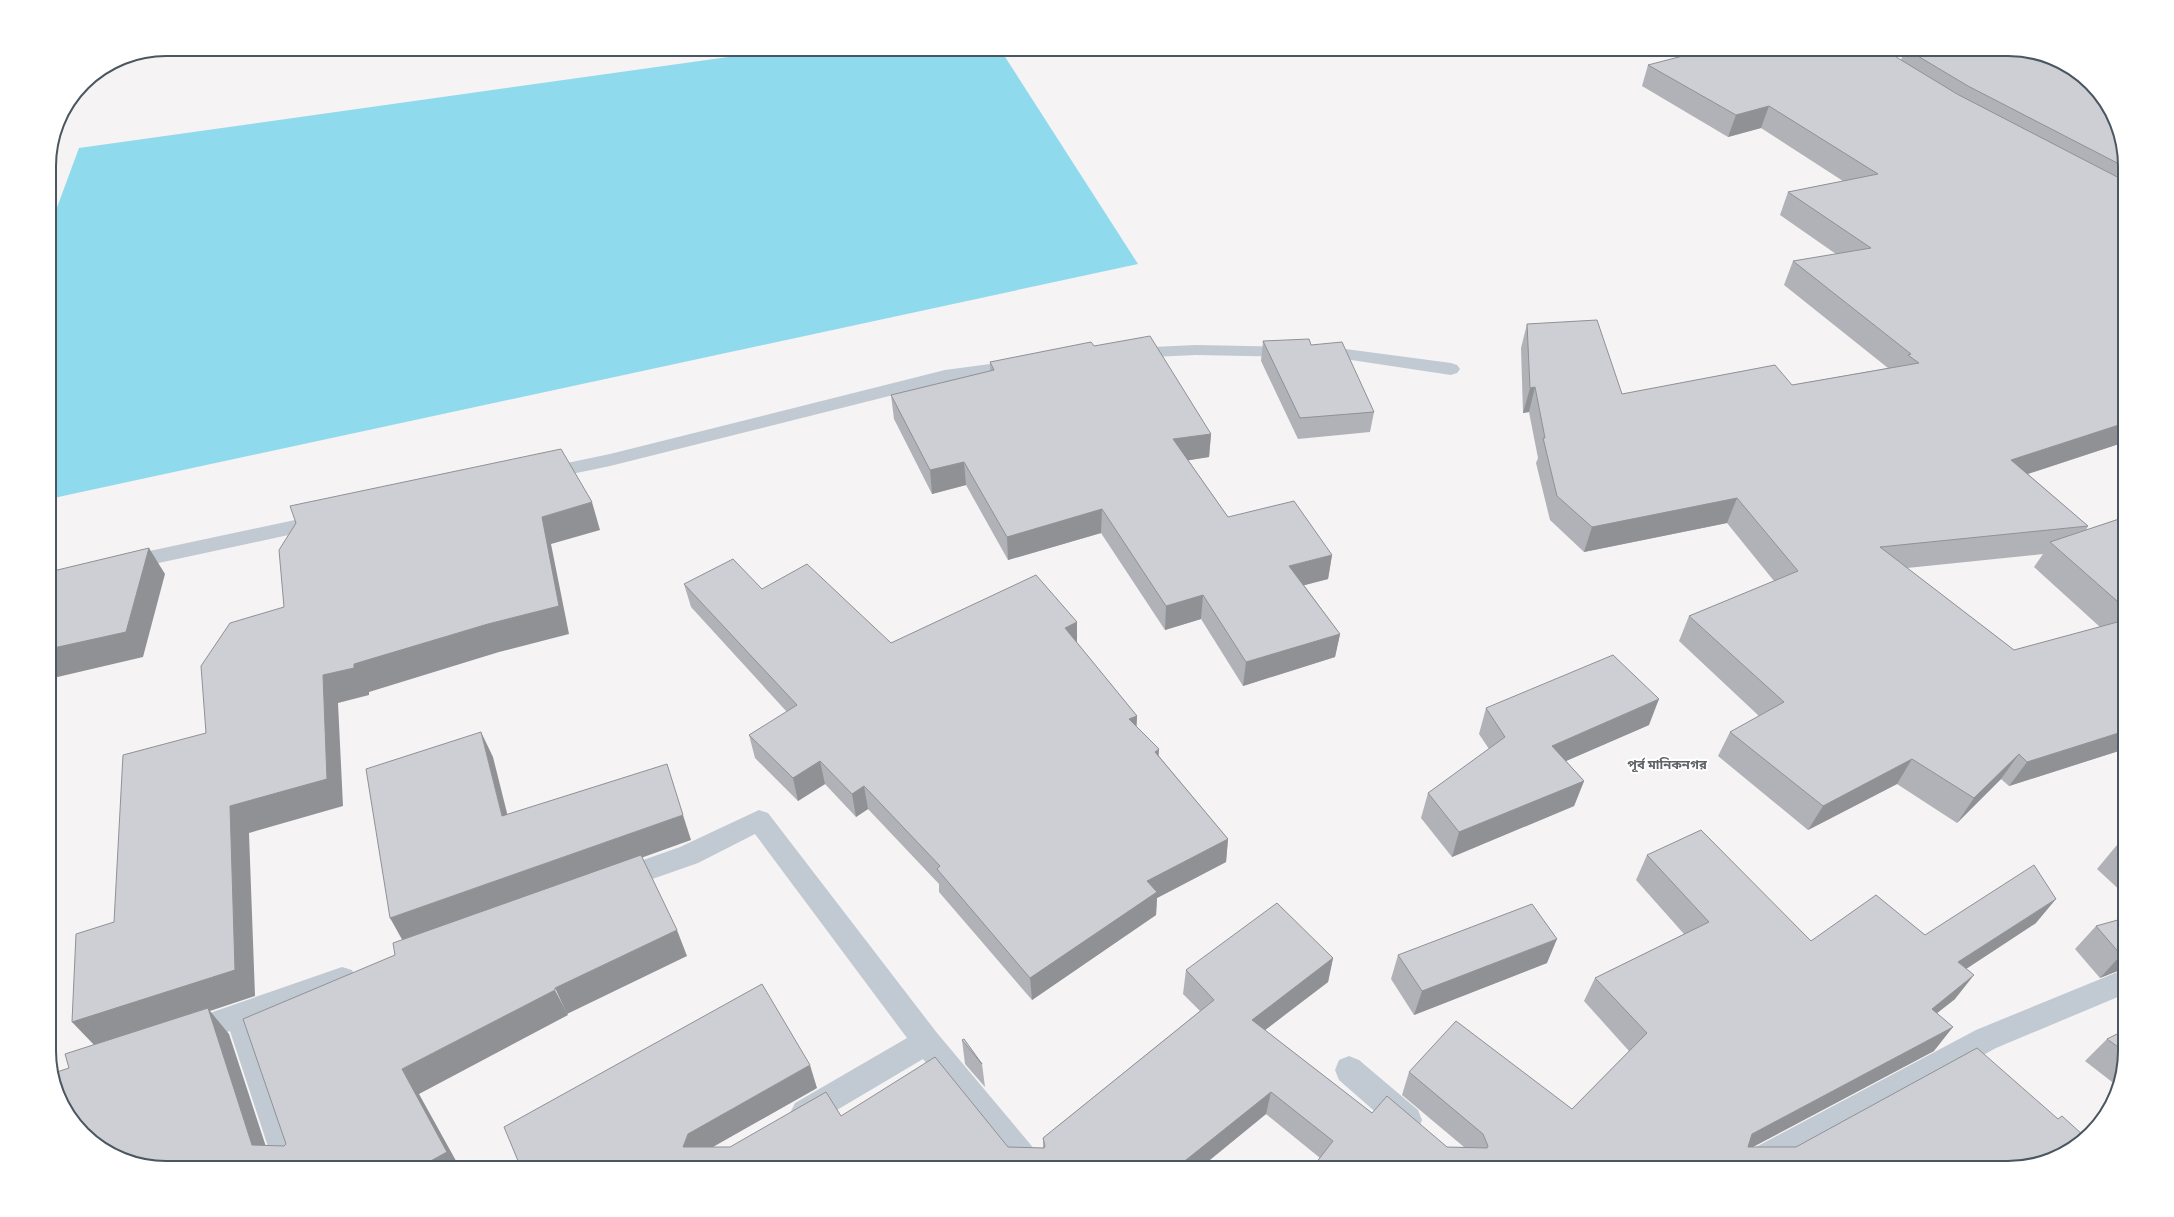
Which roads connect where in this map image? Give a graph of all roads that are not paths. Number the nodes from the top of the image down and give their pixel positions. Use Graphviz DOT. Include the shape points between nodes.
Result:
graph roads {
  1 [pos="1869,56"];
  2 [pos="1882,69"];
  3 [pos="1111,354"];
  4 [pos="1036,362"];
  5 [pos="1451,369"];
  6 [pos="524,478"];
  7 [pos="337,518"];
  8 [pos="112,566"];
  9 [pos="599,887"];
  10 [pos="367,970"];
  11 [pos="2118,984"];
  12 [pos="239,1016"];
  13 [pos="168,1040"];
  14 [pos="928,1042"];
  15 [pos="1349,1070"];
  16 [pos="784,1125"];
  17 [pos="1426,1137"];
  18 [pos="288,1161"];
  19 [pos="1024,1161"];
  20 [pos="1761,1161"];
  1 -- 2 [label="street" via="1870,61"];
  3 -- 5 [label="street" via="1196,350 1338,353"];
  4 -- 6 [label="street" via="945,376 610,460"];
  7 -- 8 [label="street"];
  9 -- 14 [label="street" via="689,855 759,820"];
  10 -- 12 [label="street"];
  11 -- 20 [label="street" via="1986,1039"];
  12 -- 13 [label="street"];
  12 -- 18 [label="street"];
  14 -- 16 [label="street"];
  14 -- 19 [label="street"];
  15 -- 17 [label="street"];
}
